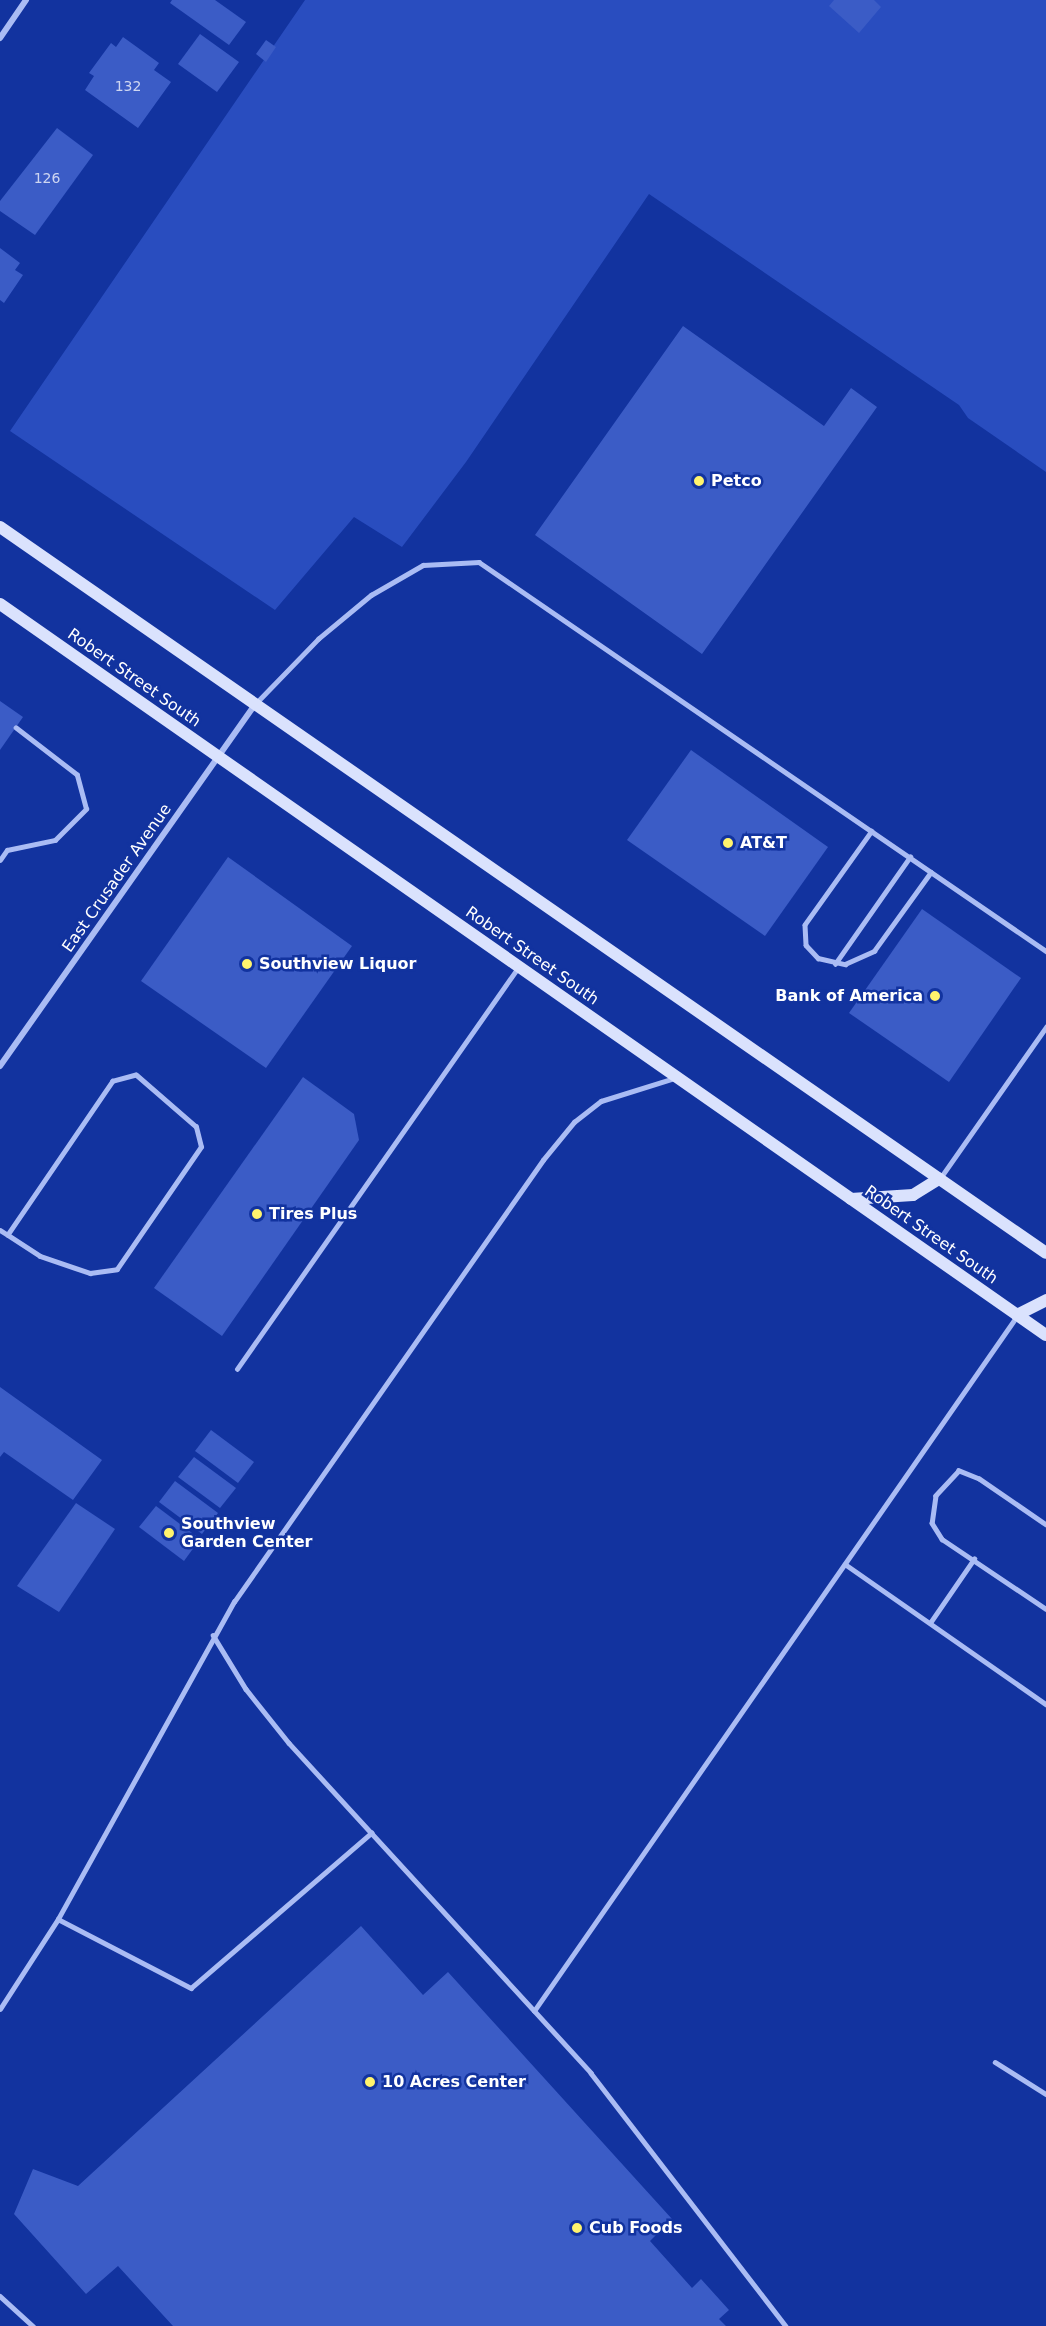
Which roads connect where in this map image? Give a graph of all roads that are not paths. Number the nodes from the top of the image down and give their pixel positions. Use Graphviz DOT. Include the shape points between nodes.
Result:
graph roads {
  1 [pos="26,0"];
  2 [pos="0,38"];
  3 [pos="0,527"];
  4 [pos="0,604"];
  5 [pos="255,704"];
  6 [pos="16,728"];
  7 [pos="218,757"];
  8 [pos="872,831"];
  9 [pos="910,856"];
  10 [pos="0,860"];
  11 [pos="931,872"];
  12 [pos="1046,951"];
  13 [pos="834,964"];
  14 [pos="519,967"];
  15 [pos="1046,1027"];
  16 [pos="0,1066"];
  17 [pos="676,1078"];
  18 [pos="939,1179"];
  19 [pos="851,1199"];
  20 [pos="0,1230"];
  21 [pos="8,1235"];
  22 [pos="1046,1252"];
  23 [pos="1046,1300"];
  24 [pos="1017,1315"];
  25 [pos="1046,1335"];
  26 [pos="237,1369"];
  27 [pos="1046,1525"];
  28 [pos="974,1559"];
  29 [pos="845,1564"];
  30 [pos="1046,1609"];
  31 [pos="930,1623"];
  32 [pos="213,1635"];
  33 [pos="1046,1704"];
  34 [pos="371,1833"];
  35 [pos="58,1919"];
  36 [pos="0,2009"];
  37 [pos="534,2011"];
  38 [pos="996,2062"];
  39 [pos="1046,2094"];
  40 [pos="0,2296"];
  41 [pos="33,2326"];
  42 [pos="786,2326"];
  1 -- 2 [label="street"];
  3 -- 5 [label="main road"];
  4 -- 7 [label="main road, Robert Street South"];
  5 -- 7 [label="street, East Crusader Avenue"];
  5 -- 8 [label="lane" via="318,639 371,595 423,565 479,562"];
  5 -- 18 [label="main road"];
  6 -- 10 [label="lane" via="77,775 86,809 55,840 7,850"];
  7 -- 14 [label="main road, Robert Street South"];
  7 -- 16 [label="street, East Crusader Avenue"];
  8 -- 9 [label="lane"];
  8 -- 13 [label="lane" via="805,925 806,945 818,958"];
  9 -- 11 [label="lane"];
  9 -- 13 [label="lane"];
  11 -- 12 [label="lane"];
  11 -- 13 [label="lane" via="874,951 855,962"];
  14 -- 17 [label="main road, Robert Street South"];
  14 -- 26 [label="lane"];
  15 -- 18 [label="lane"];
  17 -- 19 [label="main road, Robert Street South"];
  17 -- 32 [label="lane" via="602,1101 561,1137 424,1327"];
  18 -- 19 [label="main road" via="914,1195"];
  18 -- 22 [label="main road"];
  19 -- 24 [label="main road, Robert Street South"];
  20 -- 21 [label="lane"];
  21 -- 21 [label="lane" via="40,1256 90,1273 117,1269 201,1147 196,1127 136,1075 113,1081"];
  23 -- 24 [label="main road"];
  24 -- 25 [label="main road, Robert Street South"];
  24 -- 29 [label="lane"];
  27 -- 28 [label="lane" via="979,1479 959,1472 936,1496 932,1523 942,1539"];
  28 -- 30 [label="lane"];
  28 -- 31 [label="lane"];
  29 -- 31 [label="lane"];
  29 -- 37 [label="lane"];
  31 -- 33 [label="lane"];
  32 -- 34 [label="lane" via="246,1689"];
  32 -- 35 [label="lane"];
  34 -- 35 [label="lane" via="190,1988"];
  34 -- 37 [label="lane"];
  35 -- 36 [label="lane"];
  37 -- 42 [label="lane" via="591,2073"];
  38 -- 39 [label="lane"];
  40 -- 41 [label="lane"];
}
